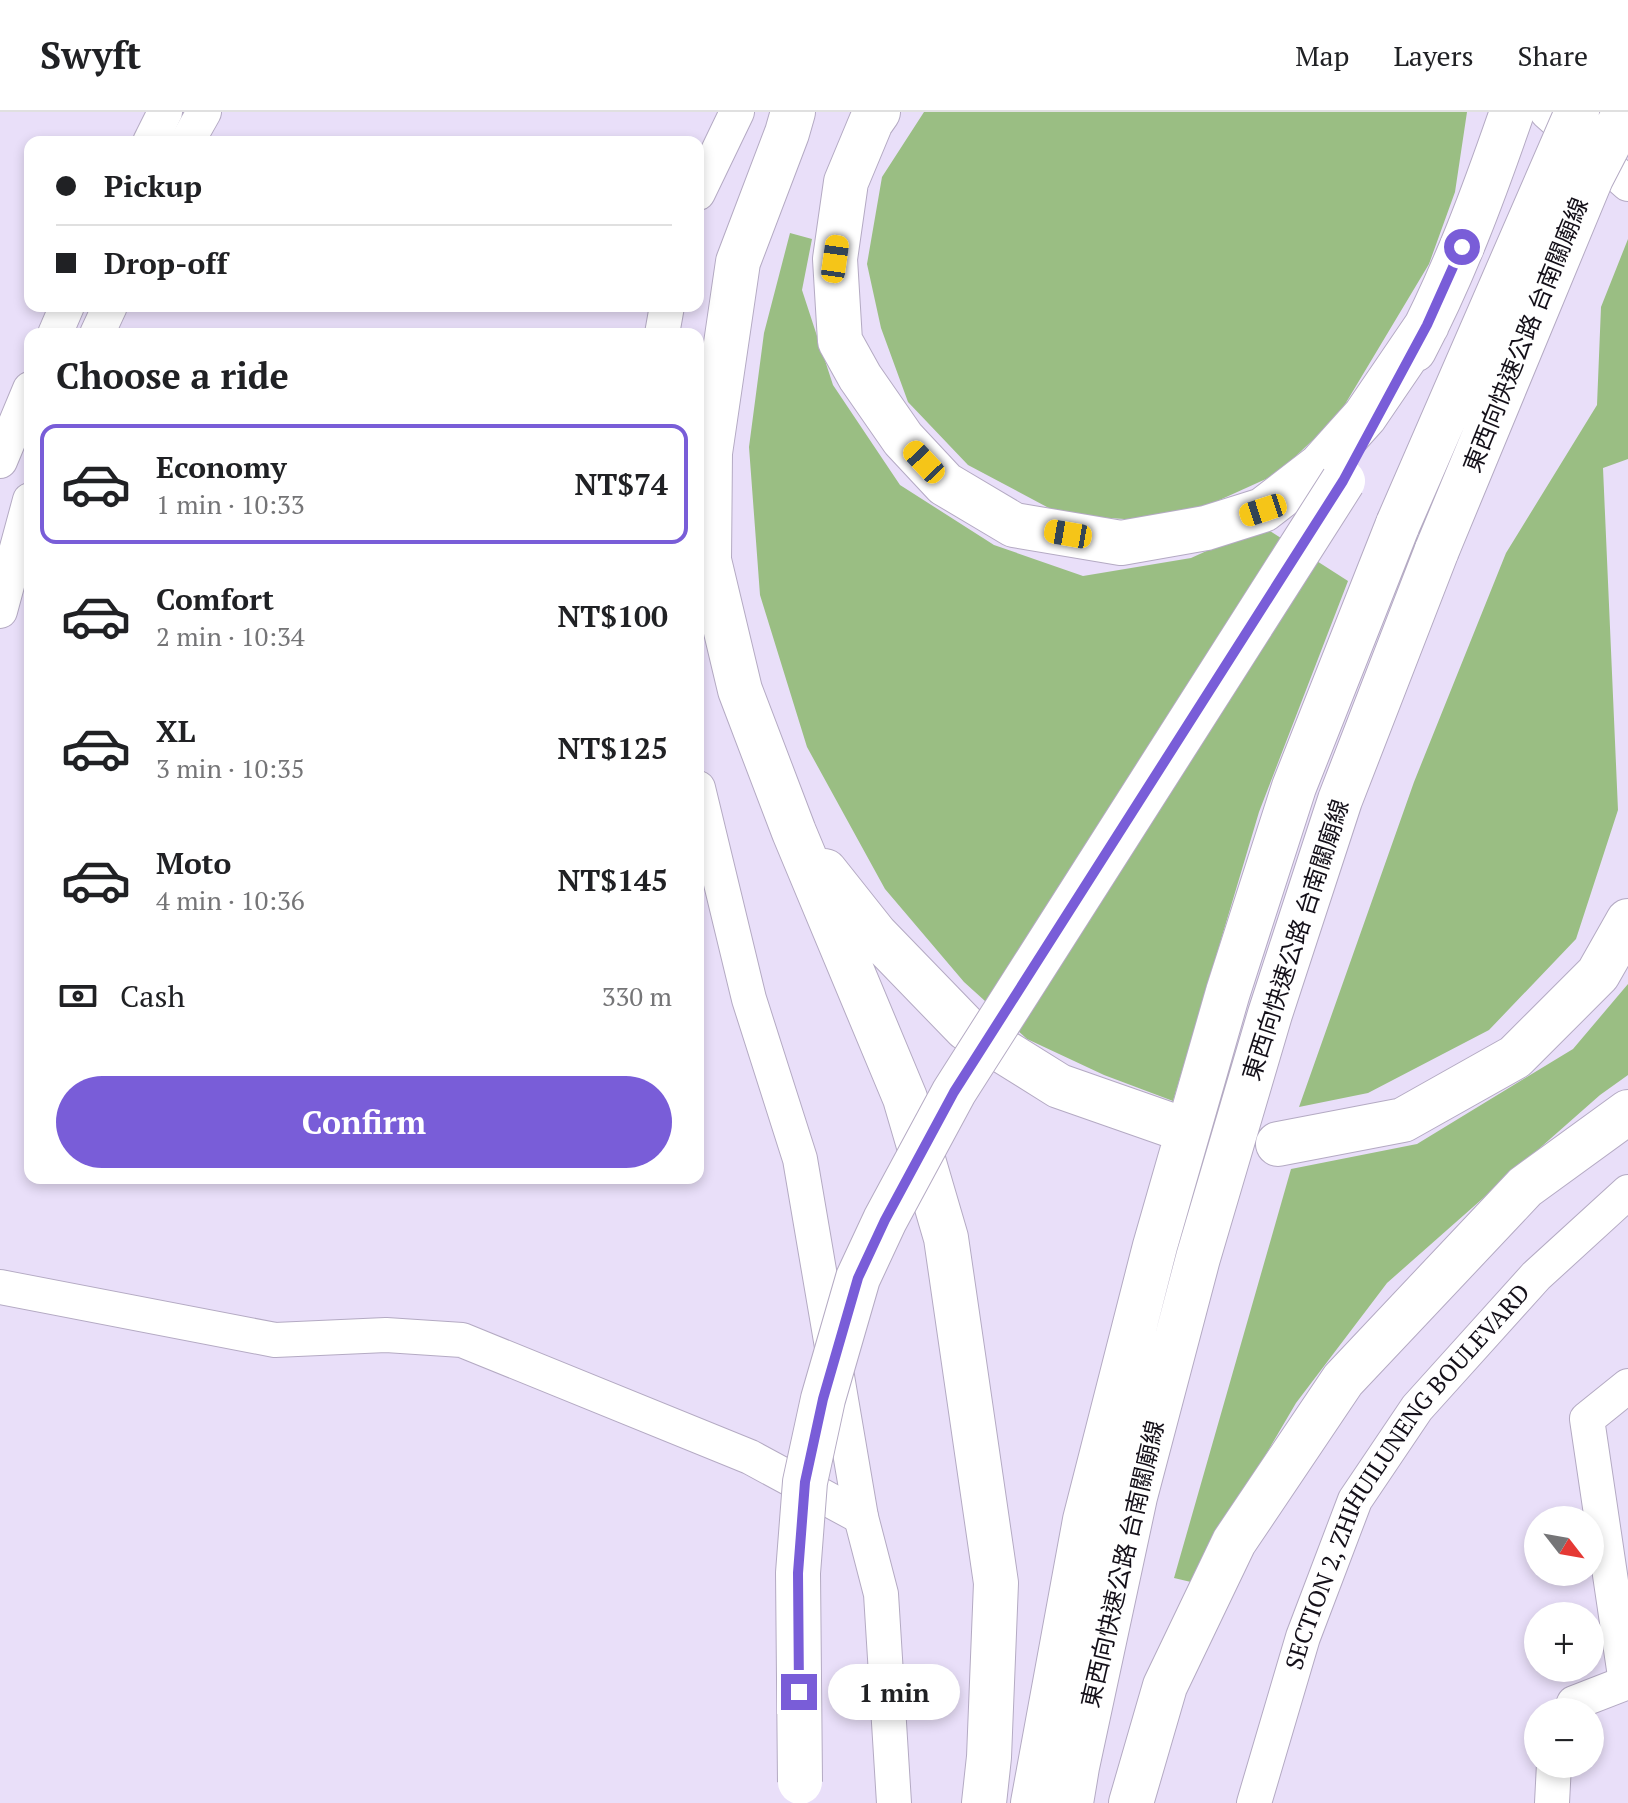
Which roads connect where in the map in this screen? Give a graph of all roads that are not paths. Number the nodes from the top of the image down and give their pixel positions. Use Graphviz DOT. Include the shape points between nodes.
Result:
graph roads {
  1 [pos="165,112"];
  2 [pos="204,112"];
  3 [pos="737,112"];
  4 [pos="878,112"];
  5 [pos="1512,112"];
  6 [pos="1547,112"];
  7 [pos="1577,112"];
  8 [pos="1625,112"];
  9 [pos="794,119"];
  10 [pos="153,136"];
  11 [pos="190,136"];
  12 [pos="704,181"];
  13 [pos="1628,184"];
  14 [pos="1427,325"];
  15 [pos="20,405"];
  16 [pos="8,457"];
  17 [pos="24,522"];
  18 [pos="0,611"];
  19 [pos="704,813"];
  20 [pos="794,832"];
  21 [pos="1628,921"];
  22 [pos="1628,1112"];
  23 [pos="1179,1128"];
  24 [pos="1278,1144"];
  25 [pos="1628,1192"];
  26 [pos="0,1287"];
  27 [pos="1628,1386"];
  28 [pos="861,1517"];
  29 [pos="1627,1682"];
  30 [pos="1587,1698"];
  31 [pos="1553,1778"];
  32 [pos="802,1792"];
  33 [pos="894,1803"];
  34 [pos="984,1803"];
  35 [pos="1033,1803"];
  36 [pos="1071,1803"];
  37 [pos="1131,1803"];
  38 [pos="1254,1803"];
  39 [pos="1552,1803"];
  1 -- 10 [label="street"];
  2 -- 11 [label="street"];
  3 -- 12 [label="street"];
  4 -- 14 [label="highway" via="846,182 835,259 840,341 903,439 945,484 1014,525 1121,543 1206,528 1263,510 1320,466 1365,416"];
  5 -- 14 [label="highway"];
  6 -- 13 [label="street"];
  7 -- 35 [label="highway, 東西向快速公路 台南關廟線, bridge" via="1398,524 1294,787 1228,992 1159,1231 1085,1520"];
  8 -- 36 [label="highway, 東西向快速公路 台南關廟線, bridge" via="1591,178 1340,800 1207,1227 1135,1497"];
  9 -- 20 [label="highway" via="738,262 710,453 709,560 740,690"];
  14 -- 32 [label="highway, bridge" via="1343,481 954,1092 858,1278 805,1482 798,1573"];
  15 -- 16 [label="street"];
  17 -- 18 [label="street"];
  19 -- 28 [label="street" via="749,999 800,1159"];
  20 -- 23 [label="highway" via="875,934 966,1028 1059,1086"];
  20 -- 34 [label="highway" via="905,1098 946,1238 996,1583"];
  21 -- 24 [label="highway" via="1598,974 1515,1057 1403,1120"];
  22 -- 37 [label="highway" via="1525,1187 1343,1380 1234,1542 1165,1686"];
  25 -- 38 [label="street, SECTION 2, ZHIHUILUNENG BOULEVARD" via="1536,1276 1417,1408 1355,1500 1303,1637"];
  26 -- 28 [label="street" via="275,1340 386,1335 462,1340 750,1457"];
  27 -- 29 [label="street" via="1587,1419"];
  28 -- 33 [label="street" via="881,1594"];
  29 -- 30 [label="street"];
  31 -- 39 [label="street"];
}
